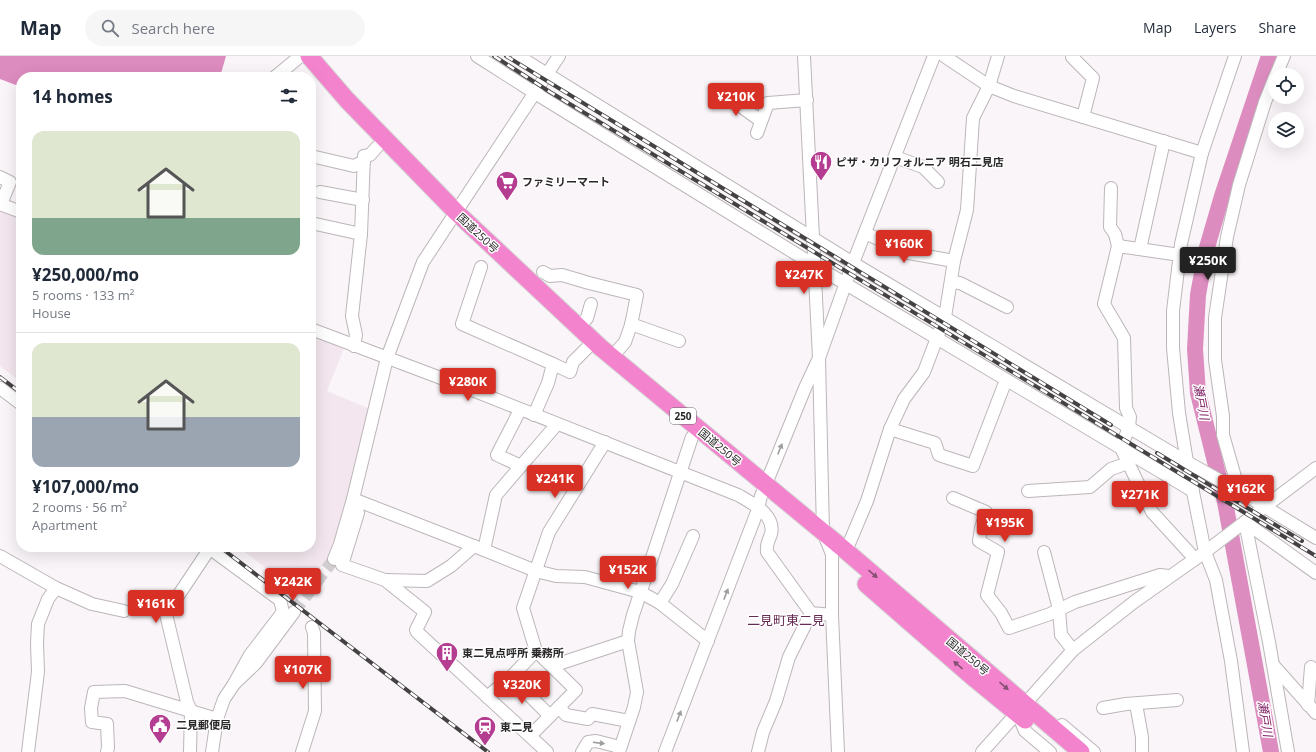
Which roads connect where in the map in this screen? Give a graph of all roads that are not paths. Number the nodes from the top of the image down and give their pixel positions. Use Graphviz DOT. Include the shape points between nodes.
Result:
graph roads {
  1 [pos="477,56"];
  2 [pos="518,56"];
  3 [pos="559,56"];
  4 [pos="804,56"];
  5 [pos="934,56"];
  6 [pos="944,56"];
  7 [pos="998,56"];
  8 [pos="1073,56"];
  9 [pos="1235,56"];
  10 [pos="1284,56"];
  11 [pos="301,57"];
  12 [pos="1279,68"];
  13 [pos="282,72"];
  14 [pos="314,72"];
  15 [pos="547,74"];
  16 [pos="316,75"];
  17 [pos="989,86"];
  18 [pos="535,93"];
  19 [pos="725,94"];
  20 [pos="1268,95"];
  21 [pos="806,100"];
  22 [pos="1083,117"];
  23 [pos="761,121"];
  24 [pos="756,133"];
  25 [pos="1164,141"];
  26 [pos="377,147"];
  27 [pos="1202,153"];
  28 [pos="316,157"];
  29 [pos="894,157"];
  30 [pos="364,162"];
  31 [pos="0,177"];
  32 [pos="938,182"];
  33 [pos="1111,188"];
  34 [pos="320,192"];
  35 [pos="363,200"];
  36 [pos="0,204"];
  37 [pos="16,210"];
  38 [pos="453,217"];
  39 [pos="316,224"];
  40 [pos="865,233"];
  41 [pos="361,234"];
  42 [pos="813,238"];
  43 [pos="1118,246"];
  44 [pos="1140,249"];
  45 [pos="1180,255"];
  46 [pos="954,261"];
  47 [pos="853,263"];
  48 [pos="814,265"];
  49 [pos="481,267"];
  50 [pos="543,272"];
  51 [pos="951,282"];
  52 [pos="846,284"];
  53 [pos="591,304"];
  54 [pos="1007,307"];
  55 [pos="945,317"];
  56 [pos="631,324"];
  57 [pos="579,327"];
  58 [pos="316,331"];
  59 [pos="937,337"];
  60 [pos="679,341"];
  61 [pos="354,346"];
  62 [pos="587,348"];
  63 [pos="612,357"];
  64 [pos="387,358"];
  65 [pos="819,358"];
  66 [pos="552,364"];
  67 [pos="1006,380"];
  68 [pos="0,388"];
  69 [pos="1082,392"];
  70 [pos="16,400"];
  71 [pos="1126,408"];
  72 [pos="520,410"];
  73 [pos="534,415"];
  74 [pos="557,424"];
  75 [pos="1129,428"];
  76 [pos="890,429"];
  77 [pos="692,437"];
  78 [pos="605,442"];
  79 [pos="1121,448"];
  80 [pos="1187,462"];
  81 [pos="1128,463"];
  82 [pos="521,466"];
  83 [pos="1316,468"];
  84 [pos="680,472"];
  85 [pos="1028,491"];
  86 [pos="1193,491"];
  87 [pos="1239,491"];
  88 [pos="762,496"];
  89 [pos="953,498"];
  90 [pos="353,499"];
  91 [pos="1265,507"];
  92 [pos="1245,522"];
  93 [pos="824,532"];
  94 [pos="693,536"];
  95 [pos="1316,538"];
  96 [pos="479,548"];
  97 [pos="206,552"];
  98 [pos="214,552"];
  99 [pos="839,552"];
  100 [pos="1044,552"];
  101 [pos="0,556"];
  102 [pos="1200,556"];
  103 [pos="334,559"];
  104 [pos="536,571"];
  105 [pos="1316,573"];
  106 [pos="1170,576"];
  107 [pos="385,580"];
  108 [pos="56,588"];
  109 [pos="640,592"];
  110 [pos="660,603"];
  111 [pos="1059,609"];
  112 [pos="124,611"];
  113 [pos="294,612"];
  114 [pos="811,613"];
  115 [pos="832,615"];
  116 [pos="312,627"];
  117 [pos="628,641"];
  118 [pos="708,641"];
  119 [pos="1073,650"];
  120 [pos="536,651"];
  121 [pos="1273,665"];
  122 [pos="552,666"];
  123 [pos="1311,667"];
  124 [pos="511,677"];
  125 [pos="234,684"];
  126 [pos="488,697"];
  127 [pos="1177,700"];
  128 [pos="1136,704"];
  129 [pos="1103,708"];
  130 [pos="1021,709"];
  131 [pos="1312,709"];
  132 [pos="191,711"];
  133 [pos="555,711"];
  134 [pos="217,719"];
  135 [pos="630,721"];
  136 [pos="530,736"];
  137 [pos="619,750"];
  138 [pos="28,752"];
  139 [pos="107,752"];
  140 [pos="190,752"];
  141 [pos="212,752"];
  142 [pos="302,752"];
  143 [pos="547,752"];
  144 [pos="582,752"];
  145 [pos="665,752"];
  146 [pos="758,752"];
  147 [pos="838,752"];
  148 [pos="982,752"];
  149 [pos="1050,752"];
  150 [pos="1064,752"];
  151 [pos="1081,752"];
  152 [pos="1094,752"];
  153 [pos="1142,752"];
  154 [pos="1243,752"];
  155 [pos="1288,752"];
  1 -- 18 [label="street"];
  2 -- 15 [label="street"];
  3 -- 15 [label="street"];
  4 -- 21 [label="street"];
  5 -- 29 [label="street"];
  6 -- 17 [label="street"];
  7 -- 17 [label="street"];
  8 -- 22 [label="street" via="1093,78"];
  9 -- 27 [label="street"];
  10 -- 12 [label="street"];
  11 -- 13 [label="street"];
  11 -- 14 [label="highway, 国道250号 / 250"];
  11 -- 38 [label="highway, 国道250号 / 250" via="347,100"];
  15 -- 18 [label="street"];
  15 -- 42 [label="street"];
  16 -- 26 [label="highway, 国道250号 / 250"];
  17 -- 22 [label="street"];
  17 -- 46 [label="street" via="974,118 967,210"];
  18 -- 38 [label="street"];
  18 -- 48 [label="street"];
  19 -- 23 [label="street"];
  20 -- 87 [label="street" via="1239,185 1227,238 1215,318 1215,360 1223,416 1223,435"];
  21 -- 23 [label="street" via="768,103"];
  21 -- 42 [label="street"];
  22 -- 25 [label="street"];
  23 -- 24 [label="street"];
  25 -- 27 [label="street"];
  25 -- 44 [label="street"];
  26 -- 30 [label="street" via="370,155 364,156"];
  26 -- 38 [label="highway, 国道250号 / 250"];
  27 -- 45 [label="street"];
  28 -- 30 [label="street" via="354,166"];
  29 -- 32 [label="street" via="923,167"];
  29 -- 40 [label="street"];
  30 -- 35 [label="street"];
  31 -- 36 [label="street" via="10,182"];
  33 -- 43 [label="street" via="1110,227 1116,234"];
  34 -- 35 [label="street"];
  35 -- 41 [label="street"];
  36 -- 37 [label="street"];
  38 -- 57 [label="highway, 国道250号 / 250"];
  38 -- 62 [label="highway, 国道250号 / 250"];
  38 -- 64 [label="street" via="423,262"];
  39 -- 41 [label="street"];
  40 -- 46 [label="street" via="909,253"];
  40 -- 47 [label="street"];
  41 -- 61 [label="street" via="352,316 356,334"];
  42 -- 47 [label="street"];
  42 -- 48 [label="street"];
  43 -- 44 [label="street"];
  43 -- 71 [label="street" via="1104,304 1124,338"];
  44 -- 45 [label="street"];
  45 -- 80 [label="street" via="1173,311 1173,348"];
  46 -- 51 [label="street"];
  47 -- 52 [label="street"];
  47 -- 55 [label="street"];
  48 -- 52 [label="street"];
  48 -- 65 [label="street"];
  49 -- 66 [label="street" via="462,324"];
  50 -- 56 [label="street" via="550,276 562,275 637,295"];
  51 -- 54 [label="street" via="960,283"];
  51 -- 55 [label="street"];
  52 -- 59 [label="street"];
  52 -- 65 [label="street"];
  53 -- 57 [label="street" via="587,318"];
  55 -- 59 [label="street"];
  55 -- 75 [label="street"];
  56 -- 60 [label="street"];
  56 -- 63 [label="street" via="625,342"];
  57 -- 63 [label="highway, 国道250号 / 250"];
  58 -- 61 [label="street"];
  59 -- 67 [label="street"];
  59 -- 76 [label="street" via="924,372 904,399"];
  61 -- 64 [label="street"];
  62 -- 66 [label="street" via="573,362 570,372"];
  62 -- 77 [label="highway, 国道250号 / 250"];
  63 -- 88 [label="highway, 国道250号 / 250"];
  64 -- 72 [label="street"];
  64 -- 90 [label="street"];
  88 -- 65 [label="street, one-way"];
  65 -- 93 [label="street"];
  66 -- 73 [label="street" via="548,383"];
  67 -- 76 [label="street" via="973,466 939,455 935,443"];
  67 -- 79 [label="street"];
  68 -- 70 [label="street"];
  69 -- 71 [label="street" via="1112,408"];
  71 -- 75 [label="street" via="1130,417"];
  72 -- 73 [label="street"];
  72 -- 82 [label="street" via="497,455"];
  73 -- 74 [label="street"];
  74 -- 78 [label="street"];
  74 -- 82 [label="street"];
  75 -- 79 [label="street"];
  75 -- 80 [label="street"];
  76 -- 99 [label="street" via="867,501"];
  77 -- 84 [label="street"];
  77 -- 88 [label="highway, 国道250号 / 250"];
  78 -- 84 [label="street"];
  78 -- 104 [label="street" via="549,532"];
  79 -- 81 [label="street"];
  79 -- 86 [label="street"];
  80 -- 86 [label="street"];
  80 -- 87 [label="street"];
  81 -- 85 [label="street" via="1111,469 1090,486"];
  81 -- 102 [label="street" via="1152,512"];
  82 -- 96 [label="street" via="496,495"];
  83 -- 91 [label="street"];
  84 -- 88 [label="street" via="738,495"];
  84 -- 109 [label="street"];
  86 -- 102 [label="street"];
  87 -- 91 [label="street"];
  88 -- 93 [label="highway, 国道250号 / 250"];
  88 -- 99 [label="highway, 国道250号 / 250"];
  88 -- 114 [label="street" via="771,533 766,544 767,552"];
  118 -- 88 [label="street, one-way"];
  89 -- 111 [label="street" via="986,512 979,541 998,552 987,595 1009,628"];
  90 -- 96 [label="street"];
  90 -- 103 [label="street"];
  90 -- 107 [label="street" via="358,513 342,565"];
  91 -- 92 [label="street"];
  91 -- 95 [label="street"];
  92 -- 102 [label="street"];
  92 -- 105 [label="street"];
  92 -- 121 [label="street"];
  93 -- 99 [label="highway, 国道250号 / 250"];
  94 -- 110 [label="street" via="672,584"];
  96 -- 104 [label="street"];
  96 -- 107 [label="street" via="427,581"];
  97 -- 132 [label="street" via="166,614"];
  98 -- 125 [label="street" via="280,600 283,612 250,655"];
  99 -- 115 [label="street"];
  99 -- 130 [label="highway, 国道250号 / 250" via="975,679"];
  100 -- 111 [label="street"];
  101 -- 108 [label="street"];
  102 -- 106 [label="street"];
  102 -- 154 [label="street" via="1216,580 1231,661"];
  104 -- 109 [label="street" via="556,576 585,577"];
  104 -- 120 [label="street" via="523,608"];
  106 -- 111 [label="street" via="1160,575"];
  106 -- 119 [label="street"];
  107 -- 126 [label="street" via="425,612 417,632"];
  108 -- 112 [label="street" via="92,604"];
  108 -- 138 [label="street" via="48,599 38,624 38,672"];
  109 -- 110 [label="street"];
  109 -- 117 [label="street"];
  110 -- 118 [label="street"];
  111 -- 119 [label="street" via="1061,635"];
  113 -- 125 [label="street" via="256,663"];
  114 -- 115 [label="street"];
  114 -- 146 [label="street" via="789,657"];
  115 -- 147 [label="street"];
  116 -- 142 [label="street" via="315,711"];
  117 -- 122 [label="street"];
  117 -- 135 [label="street" via="637,692"];
  145 -- 118 [label="street, one-way"];
  119 -- 130 [label="street"];
  120 -- 122 [label="street"];
  120 -- 124 [label="street"];
  121 -- 131 [label="street"];
  121 -- 155 [label="street"];
  122 -- 133 [label="street" via="576,690"];
  123 -- 131 [label="street"];
  124 -- 126 [label="street"];
  124 -- 133 [label="street"];
  125 -- 134 [label="street" via="224,699"];
  126 -- 136 [label="street"];
  127 -- 128 [label="street"];
  128 -- 129 [label="street"];
  128 -- 153 [label="street"];
  130 -- 148 [label="street"];
  130 -- 149 [label="street" via="1026,731"];
  130 -- 150 [label="highway, 国道250号 / 250"];
  130 -- 151 [label="highway, 国道250号 / 250"];
  130 -- 152 [label="street" via="1045,710"];
  132 -- 134 [label="street"];
  132 -- 139 [label="street" via="125,691 94,692 92,722 107,724"];
  132 -- 140 [label="street"];
  133 -- 135 [label="street" via="588,719 592,714"];
  133 -- 136 [label="street"];
  134 -- 141 [label="street"];
  135 -- 137 [label="street"];
  136 -- 143 [label="street"];
  144 -- 137 [label="street, one-way" via="588,742 596,741"];
}
